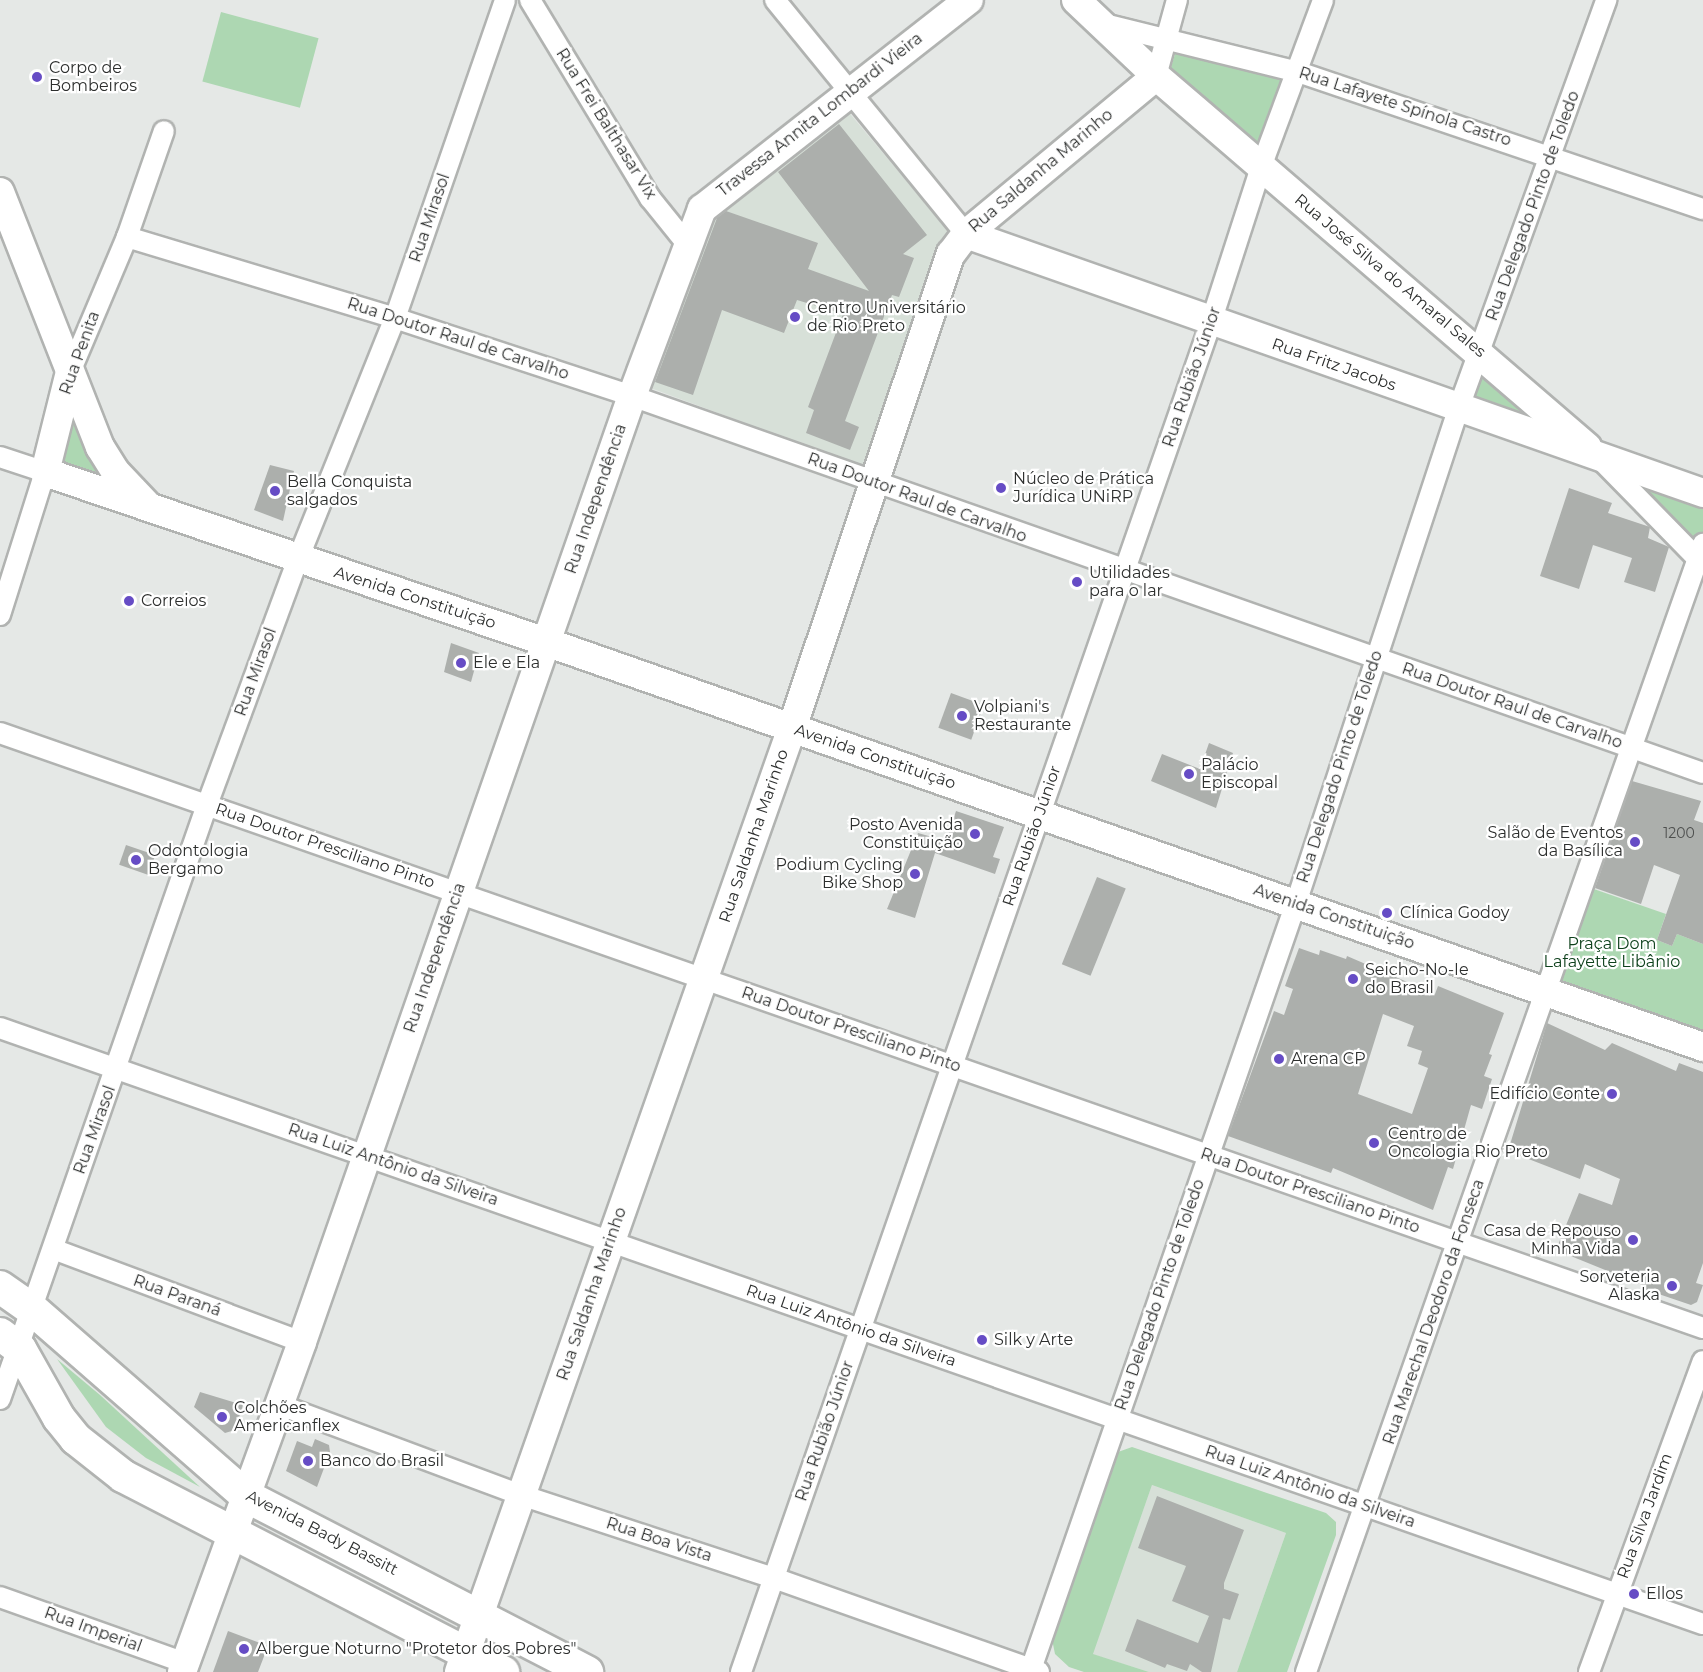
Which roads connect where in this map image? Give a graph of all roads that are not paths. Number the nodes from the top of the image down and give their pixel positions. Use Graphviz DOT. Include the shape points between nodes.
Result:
graph roads {
  1 [pos="505,0"];
  2 [pos="530,0"];
  3 [pos="775,0"];
  4 [pos="969,0"];
  5 [pos="1076,0"];
  6 [pos="1177,0"];
  7 [pos="1323,0"];
  8 [pos="1606,0"];
  9 [pos="1101,23"];
  10 [pos="1164,40"];
  11 [pos="1298,72"];
  12 [pos="1156,76"];
  13 [pos="847,92"];
  14 [pos="164,130"];
  15 [pos="1552,155"];
  16 [pos="1261,167"];
  17 [pos="0,192"];
  18 [pos="1703,209"];
  19 [pos="966,234"];
  20 [pos="127,237"];
  21 [pos="687,244"];
  22 [pos="395,318"];
  23 [pos="1211,322"];
  24 [pos="1480,352"];
  25 [pos="70,372"];
  26 [pos="632,396"];
  27 [pos="1459,408"];
  28 [pos="0,457"];
  29 [pos="1598,457"];
  30 [pos="45,472"];
  31 [pos="873,482"];
  32 [pos="1703,493"];
  33 [pos="151,508"];
  34 [pos="1700,551"];
  35 [pos="298,559"];
  36 [pos="1124,572"];
  37 [pos="0,615"];
  38 [pos="546,642"];
  39 [pos="1375,658"];
  40 [pos="792,728"];
  41 [pos="0,733"];
  42 [pos="1630,748"];
  43 [pos="1703,773"];
  44 [pos="207,805"];
  45 [pos="1040,814"];
  46 [pos="458,893"];
  47 [pos="1296,903"];
  48 [pos="704,979"];
  49 [pos="1544,991"];
  50 [pos="0,1028"];
  51 [pos="1703,1047"];
  52 [pos="952,1066"];
  53 [pos="117,1069"];
  54 [pos="1209,1155"];
  55 [pos="365,1156"];
  56 [pos="610,1242"];
  57 [pos="1459,1242"];
  58 [pos="52,1249"];
  59 [pos="0,1287"];
  60 [pos="32,1309"];
  61 [pos="1703,1328"];
  62 [pos="861,1329"];
  63 [pos="10,1342"];
  64 [pos="302,1342"];
  65 [pos="1703,1361"];
  66 [pos="0,1399"];
  67 [pos="280,1404"];
  68 [pos="1117,1419"];
  69 [pos="521,1495"];
  70 [pos="246,1496"];
  71 [pos="1367,1507"];
  72 [pos="233,1532"];
  73 [pos="774,1578"];
  74 [pos="1616,1593"];
  75 [pos="0,1597"];
  76 [pos="479,1613"];
  77 [pos="1703,1624"];
  78 [pos="462,1663"];
  79 [pos="184,1668"];
  80 [pos="1034,1671"];
  81 [pos="503,1672"];
  82 [pos="588,1672"];
  83 [pos="741,1672"];
  84 [pos="1306,1672"];
  85 [pos="1589,1672"];
  1 -- 22 [label="street, Rua Mirasol"];
  2 -- 21 [label="street, Rua Frei Balthasar Vix" via="650,198"];
  3 -- 13 [label="street"];
  4 -- 13 [label="street, Travessa Annita Lombardi Vieira"];
  5 -- 9 [label="street, Rua José Silva do Amaral Sales"];
  6 -- 10 [label="street"];
  7 -- 11 [label="street, Rua Rubião Júnior"];
  8 -- 15 [label="street, Rua Delegado Pinto de Toledo"];
  9 -- 10 [label="street, Rua Lafayete Spínola Castro"];
  9 -- 12 [label="street, Rua José Silva do Amaral Sales"];
  10 -- 11 [label="street, Rua Lafayete Spínola Castro"];
  10 -- 12 [label="street"];
  11 -- 15 [label="street, Rua Lafayete Spínola Castro"];
  11 -- 16 [label="street, Rua Rubião Júnior"];
  12 -- 16 [label="street, Rua José Silva do Amaral Sales"];
  12 -- 19 [label="street, Rua Saldanha Marinho"];
  13 -- 19 [label="street"];
  13 -- 21 [label="street, Travessa Annita Lombardi Vieira" via="702,209"];
  14 -- 20 [label="street, Rua Penita"];
  15 -- 18 [label="street, Rua Lafayete Spínola Castro"];
  15 -- 24 [label="street, Rua Delegado Pinto de Toledo"];
  16 -- 23 [label="street, Rua Rubião Júnior"];
  16 -- 24 [label="street, Rua José Silva do Amaral Sales"];
  17 -- 25 [label="street"];
  19 -- 23 [label="street, Rua Fritz Jacobs"];
  19 -- 31 [label="street, Rua Saldanha Marinho" via="951,254"];
  20 -- 22 [label="street, Rua Doutor Raul de Carvalho"];
  20 -- 25 [label="street, Rua Penita"];
  21 -- 26 [label="street, Rua Independência"];
  22 -- 26 [label="street, Rua Doutor Raul de Carvalho"];
  22 -- 35 [label="street, Rua Mirasol"];
  23 -- 27 [label="street, Rua Fritz Jacobs"];
  23 -- 36 [label="street, Rua Rubião Júnior"];
  24 -- 27 [label="street, Rua Delegado Pinto de Toledo"];
  24 -- 29 [label="street, Rua José Silva do Amaral Sales"];
  25 -- 30 [label="street, Rua Penita"];
  25 -- 33 [label="street" via="100,447 115,471"];
  26 -- 31 [label="street, Rua Doutor Raul de Carvalho"];
  26 -- 38 [label="street, Rua Independência"];
  27 -- 29 [label="street, Rua Fritz Jacobs"];
  27 -- 39 [label="street, Rua Delegado Pinto de Toledo"];
  28 -- 30 [label="street"];
  29 -- 32 [label="street, Rua Fritz Jacobs"];
  29 -- 34 [label="street, Rua José Silva do Amaral Sales"];
  30 -- 33 [label="street, Avenida Constituição"];
  30 -- 37 [label="street, Rua Penita"];
  31 -- 36 [label="street, Rua Doutor Raul de Carvalho"];
  31 -- 40 [label="street, Rua Saldanha Marinho"];
  33 -- 35 [label="street, Avenida Constituição"];
  34 -- 42 [label="street, Rua Marechal Deodoro da Fonseca"];
  35 -- 38 [label="street, Avenida Constituição"];
  35 -- 44 [label="street, Rua Mirasol"];
  36 -- 39 [label="street, Rua Doutor Raul de Carvalho"];
  36 -- 45 [label="street, Rua Rubião Júnior"];
  38 -- 40 [label="street, Avenida Constituição"];
  38 -- 46 [label="street, Rua Independência"];
  39 -- 42 [label="street, Rua Doutor Raul de Carvalho"];
  39 -- 47 [label="street, Rua Delegado Pinto de Toledo"];
  40 -- 45 [label="street, Avenida Constituição"];
  40 -- 48 [label="street, Rua Saldanha Marinho"];
  41 -- 44 [label="street, Rua Doutor Presciliano Pinto"];
  42 -- 43 [label="street, Rua Doutor Raul de Carvalho"];
  42 -- 49 [label="street, Rua Marechal Deodoro da Fonseca"];
  44 -- 46 [label="street, Rua Doutor Presciliano Pinto"];
  44 -- 53 [label="street, Rua Mirasol"];
  45 -- 47 [label="street, Avenida Constituição"];
  45 -- 52 [label="street, Rua Rubião Júnior"];
  46 -- 48 [label="street, Rua Doutor Presciliano Pinto"];
  46 -- 55 [label="street, Rua Independência"];
  47 -- 49 [label="street, Avenida Constituição"];
  47 -- 54 [label="street, Rua Delegado Pinto de Toledo"];
  48 -- 52 [label="street, Rua Doutor Presciliano Pinto"];
  48 -- 56 [label="street, Rua Saldanha Marinho"];
  49 -- 51 [label="street, Avenida Constituição"];
  49 -- 57 [label="street, Rua Marechal Deodoro da Fonseca"];
  50 -- 53 [label="street, Rua Luiz Antônio da Silveira"];
  52 -- 54 [label="street, Rua Doutor Presciliano Pinto"];
  52 -- 62 [label="street, Rua Rubião Júnior"];
  53 -- 55 [label="street, Rua Luiz Antônio da Silveira"];
  53 -- 58 [label="street, Rua Mirasol"];
  54 -- 57 [label="street, Rua Doutor Presciliano Pinto"];
  54 -- 68 [label="street, Rua Delegado Pinto de Toledo"];
  55 -- 56 [label="street, Rua Luiz Antônio da Silveira"];
  55 -- 64 [label="street, Rua Independência"];
  56 -- 62 [label="street, Rua Luiz Antônio da Silveira"];
  56 -- 69 [label="street, Rua Saldanha Marinho"];
  57 -- 61 [label="street, Rua Doutor Presciliano Pinto"];
  57 -- 71 [label="street, Rua Marechal Deodoro da Fonseca"];
  58 -- 60 [label="street, Rua Mirasol"];
  58 -- 64 [label="street, Rua Paraná"];
  59 -- 60 [label="main road, Avenida Bady Bassitt"];
  60 -- 63 [label="street, Rua Mirasol"];
  60 -- 70 [label="main road, Avenida Bady Bassitt"];
  62 -- 68 [label="street, Rua Luiz Antônio da Silveira"];
  62 -- 73 [label="street, Rua Rubião Júnior"];
  63 -- 66 [label="street, Rua Mirasol"];
  63 -- 72 [label="main road" via="76,1439 123,1476"];
  64 -- 67 [label="street, Rua Independência"];
  65 -- 74 [label="street, Rua Silva Jardim"];
  67 -- 69 [label="street, Rua Boa Vista"];
  67 -- 70 [label="street, Rua Independência"];
  68 -- 71 [label="street, Rua Luiz Antônio da Silveira"];
  68 -- 80 [label="street, Rua Delegado Pinto de Toledo"];
  69 -- 73 [label="street, Rua Boa Vista"];
  69 -- 76 [label="street, Rua Saldanha Marinho"];
  70 -- 72 [label="street, Rua Independência"];
  70 -- 76 [label="main road, Avenida Bady Bassitt"];
  71 -- 74 [label="street, Rua Luiz Antônio da Silveira"];
  71 -- 84 [label="street, Rua Marechal Deodoro da Fonseca"];
  72 -- 78 [label="main road"];
  72 -- 79 [label="street, Rua Independência"];
  73 -- 80 [label="street, Rua Boa Vista"];
  73 -- 83 [label="street, Rua Rubião Júnior"];
  74 -- 77 [label="street, Rua Luiz Antônio da Silveira"];
  74 -- 85 [label="street, Rua Silva Jardim"];
  75 -- 79 [label="street, Rua Imperial"];
  76 -- 78 [label="street, Rua Saldanha Marinho"];
  76 -- 82 [label="main road, Avenida Bady Bassitt"];
  78 -- 81 [label="main road"];
}
